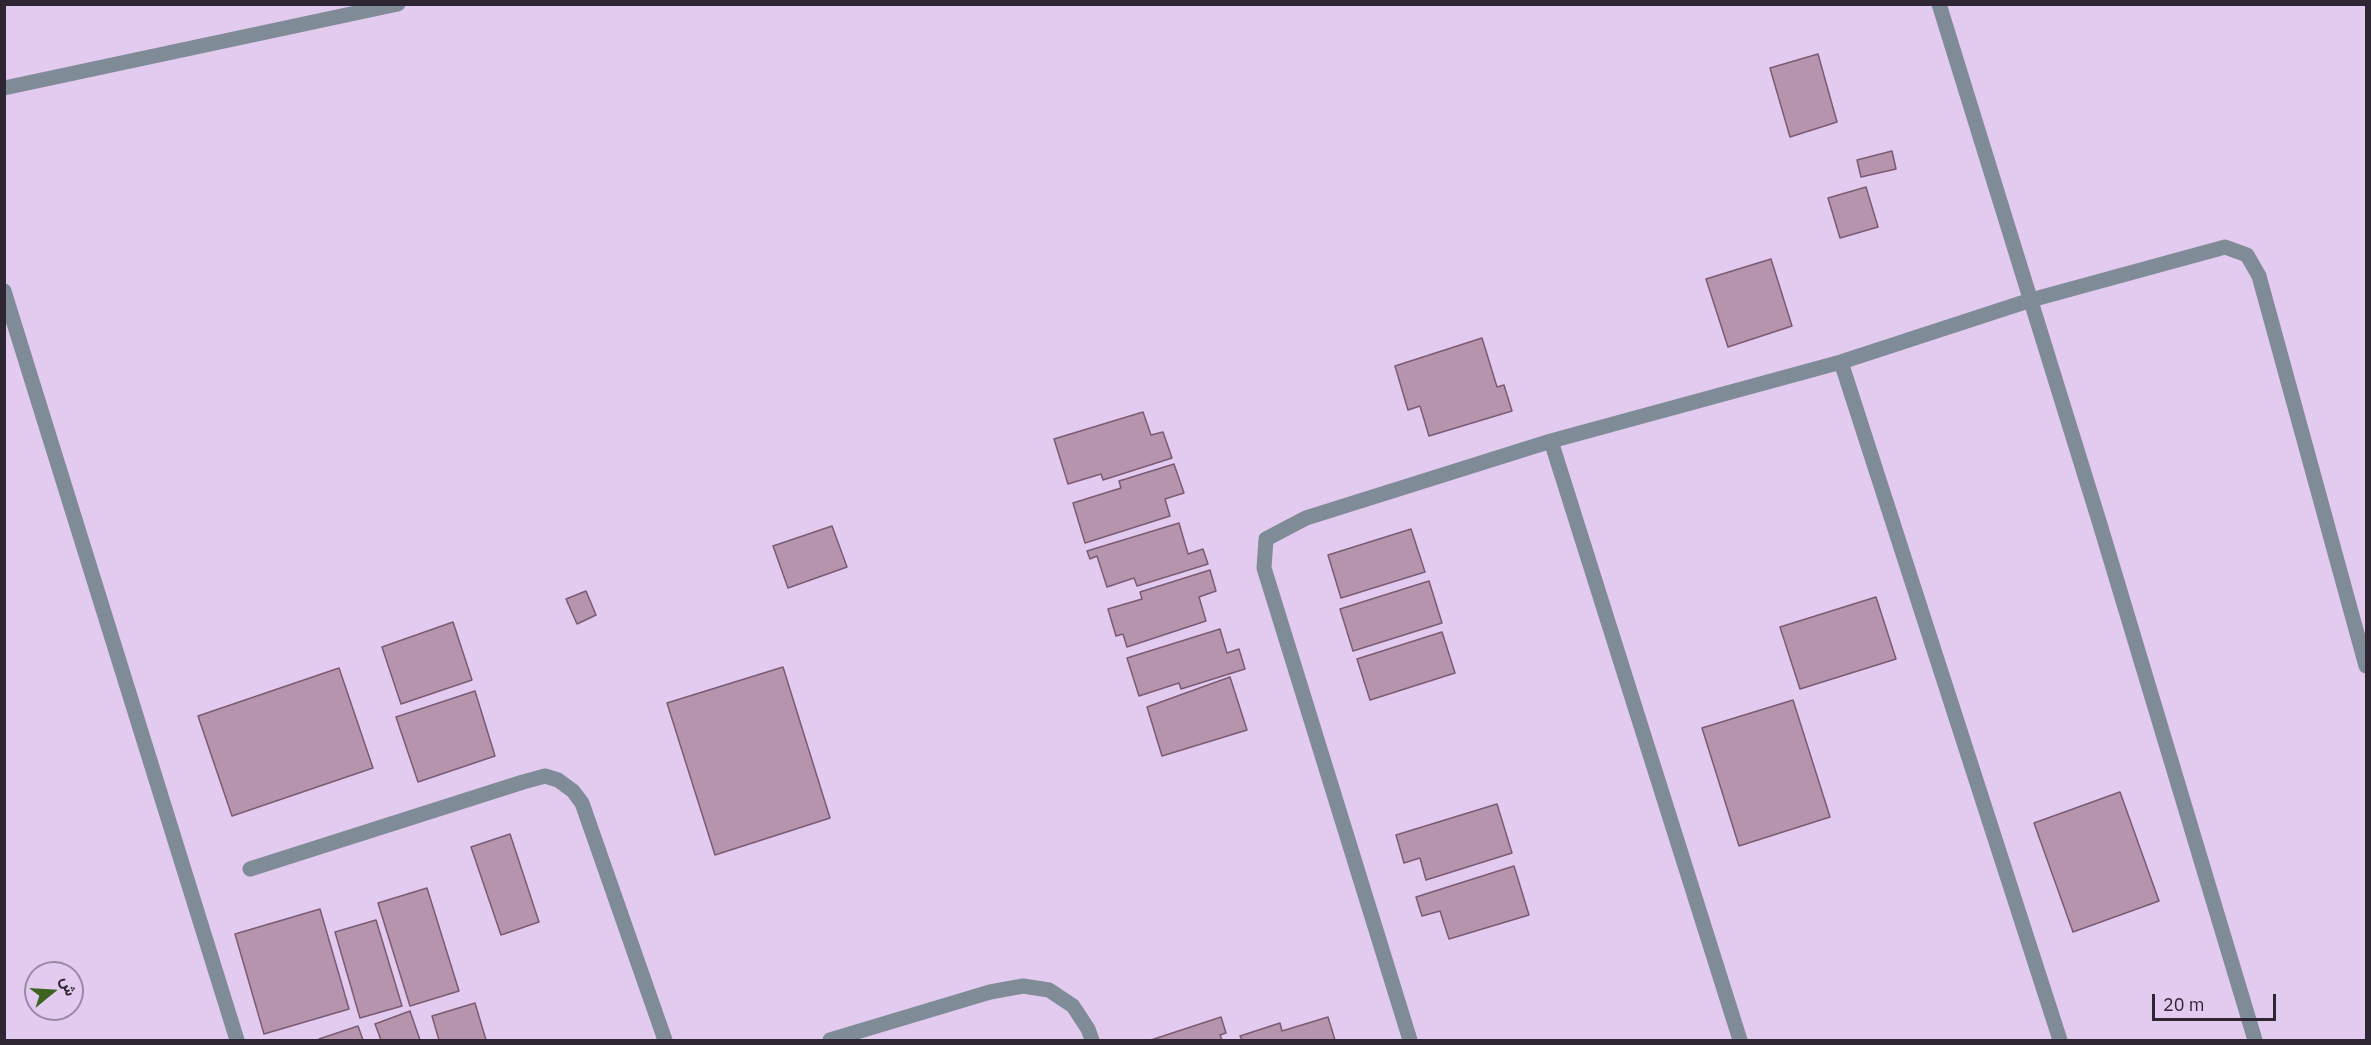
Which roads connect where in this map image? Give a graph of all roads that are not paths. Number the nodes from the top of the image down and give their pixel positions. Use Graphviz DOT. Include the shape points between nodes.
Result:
graph roads {
  1 [pos="398,4"];
  2 [pos="1940,4"];
  3 [pos="4,88"];
  4 [pos="4,291"];
  5 [pos="2031,300"];
  6 [pos="1841,362"];
  7 [pos="1551,441"];
  8 [pos="2367,666"];
  9 [pos="250,869"];
  10 [pos="237,1041"];
  11 [pos="665,1041"];
  12 [pos="830,1041"];
  13 [pos="1092,1041"];
  14 [pos="1410,1041"];
  15 [pos="1740,1041"];
  16 [pos="2060,1041"];
  17 [pos="2255,1041"];
  1 -- 3 [label="street"];
  2 -- 5 [label="street"];
  4 -- 10 [label="street"];
  5 -- 6 [label="street"];
  5 -- 8 [label="street" via="2225,247 2247,255 2259,276"];
  5 -- 17 [label="street"];
  6 -- 7 [label="street"];
  6 -- 16 [label="street"];
  7 -- 14 [label="street" via="1306,518 1266,539 1264,568"];
  7 -- 15 [label="street"];
  9 -- 11 [label="street" via="523,782 545,776 558,780 582,803"];
  12 -- 13 [label="street" via="990,992 1023,986 1049,990 1073,1006"];
}
